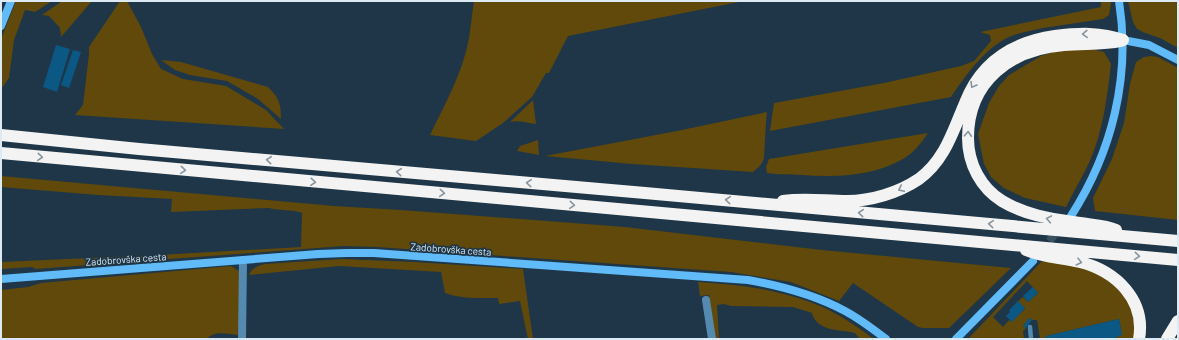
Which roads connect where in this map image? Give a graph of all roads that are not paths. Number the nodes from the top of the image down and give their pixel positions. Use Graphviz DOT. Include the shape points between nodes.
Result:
graph roads {
  1 [pos="11,1"];
  2 [pos="1120,1"];
  3 [pos="1,26"];
  4 [pos="1123,40"];
  5 [pos="1178,60"];
  6 [pos="1,135"];
  7 [pos="1,153"];
  8 [pos="767,204"];
  9 [pos="1070,216"];
  10 [pos="1127,237"];
  11 [pos="1178,242"];
  12 [pos="1014,245"];
  13 [pos="243,260"];
  14 [pos="1178,260"];
  15 [pos="1033,261"];
  16 [pos="1,279"];
  17 [pos="706,300"];
  18 [pos="1178,321"];
  19 [pos="1030,327"];
  20 [pos="242,339"];
  21 [pos="712,339"];
  22 [pos="886,339"];
  23 [pos="956,339"];
  24 [pos="1031,339"];
  25 [pos="1139,339"];
  26 [pos="1167,339"];
  1 -- 3 [label="main road"];
  2 -- 4 [label="main road"];
  4 -- 5 [label="main road" via="1149,45"];
  4 -- 8 [label="highway, one-way" via="1101,34 1062,35 1021,44 1002,54 983,71 970,90 942,155 919,179 902,188 882,196 858,200 800,198"];
  4 -- 9 [label="main road" via="1119,92 1111,129 1095,172"];
  10 -- 4 [label="highway, one-way" via="1112,228 1047,219 1024,212 1003,201 987,189 976,172 968,141 970,118 978,96 990,78 1008,62 1023,54 1048,47"];
  8 -- 6 [label="highway, one-way"];
  7 -- 12 [label="highway, one-way"];
  10 -- 8 [label="highway, one-way"];
  10 -- 11 [label="highway"];
  12 -- 14 [label="highway, one-way"];
  12 -- 25 [label="highway, one-way" via="1039,256 1080,262 1113,276 1128,291 1137,308 1140,319"];
  13 -- 16 [label="main road, Zadobrovška cesta"];
  13 -- 20 [label="street"];
  13 -- 22 [label="main road, Zadobrovška cesta" via="374,253 748,280 794,290 819,299 846,311"];
  15 -- 23 [label="main road"];
  17 -- 21 [label="street"];
  18 -- 26 [label="highway"];
  19 -- 24 [label="lane"];
}
